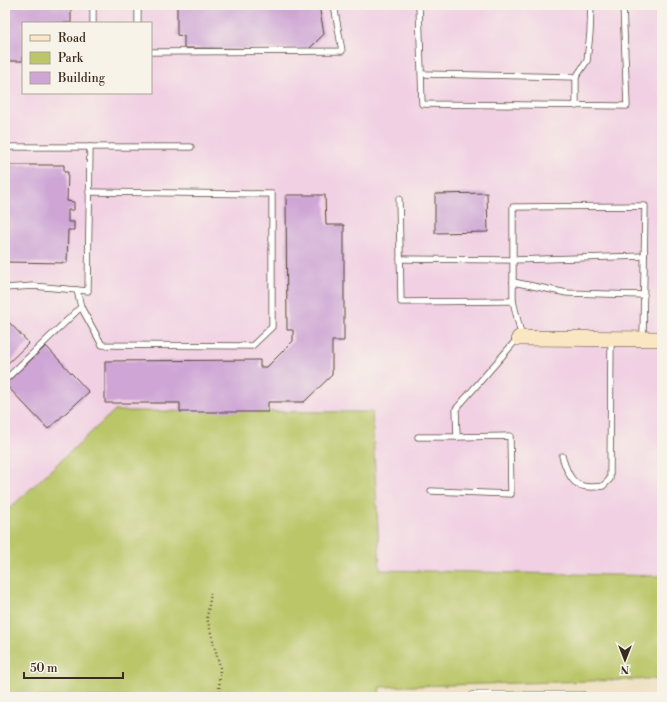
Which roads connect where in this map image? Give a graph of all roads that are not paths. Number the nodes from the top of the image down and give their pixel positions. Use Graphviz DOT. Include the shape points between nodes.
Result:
graph roads {
  1 [pos="93,5"];
  2 [pos="138,5"];
  3 [pos="334,5"];
  4 [pos="419,5"];
  5 [pos="591,5"];
  6 [pos="623,5"];
  7 [pos="93,22"];
  8 [pos="138,22"];
  9 [pos="152,52"];
  10 [pos="422,74"];
  11 [pos="576,77"];
  12 [pos="576,106"];
  13 [pos="5,147"];
  14 [pos="90,147"];
  15 [pos="191,147"];
  16 [pos="89,192"];
  17 [pos="399,199"];
  18 [pos="644,256"];
  19 [pos="400,259"];
  20 [pos="513,260"];
  21 [pos="513,282"];
  22 [pos="5,288"];
  23 [pos="77,290"];
  24 [pos="644,295"];
  25 [pos="514,301"];
  26 [pos="81,307"];
  27 [pos="520,338"];
  28 [pos="611,339"];
  29 [pos="643,339"];
  30 [pos="662,339"];
  31 [pos="5,380"];
  32 [pos="418,437"];
  33 [pos="457,437"];
  34 [pos="562,456"];
  35 [pos="431,491"];
  36 [pos="474,697"];
  37 [pos="581,697"];
  1 -- 7 [label="lane"];
  2 -- 8 [label="lane"];
  3 -- 9 [label="lane" via="342,52"];
  4 -- 10 [label="lane"];
  5 -- 11 [label="lane" via="587,61"];
  6 -- 12 [label="lane" via="627,106"];
  10 -- 11 [label="lane"];
  10 -- 12 [label="lane" via="422,104"];
  11 -- 12 [label="lane"];
  13 -- 14 [label="lane"];
  14 -- 15 [label="lane"];
  14 -- 16 [label="lane"];
  16 -- 23 [label="lane" via="88,291"];
  16 -- 26 [label="lane" via="272,194 272,327 252,346 102,345"];
  17 -- 19 [label="lane"];
  18 -- 20 [label="lane"];
  18 -- 20 [label="lane" via="645,206 513,207"];
  18 -- 24 [label="lane"];
  19 -- 20 [label="lane"];
  19 -- 25 [label="lane" via="401,302"];
  20 -- 21 [label="lane"];
  21 -- 24 [label="lane" via="567,293"];
  21 -- 25 [label="lane"];
  22 -- 23 [label="lane" via="33,286"];
  23 -- 26 [label="lane"];
  24 -- 29 [label="lane"];
  25 -- 27 [label="lane"];
  26 -- 31 [label="lane"];
  27 -- 28 [label="street"];
  27 -- 33 [label="lane" via="456,409"];
  28 -- 29 [label="street"];
  28 -- 34 [label="lane" via="610,479 603,486 593,488 578,484 568,476"];
  29 -- 30 [label="street"];
  32 -- 33 [label="lane"];
  33 -- 35 [label="lane" via="510,436 511,494"];
  36 -- 37 [label="street"];
}
